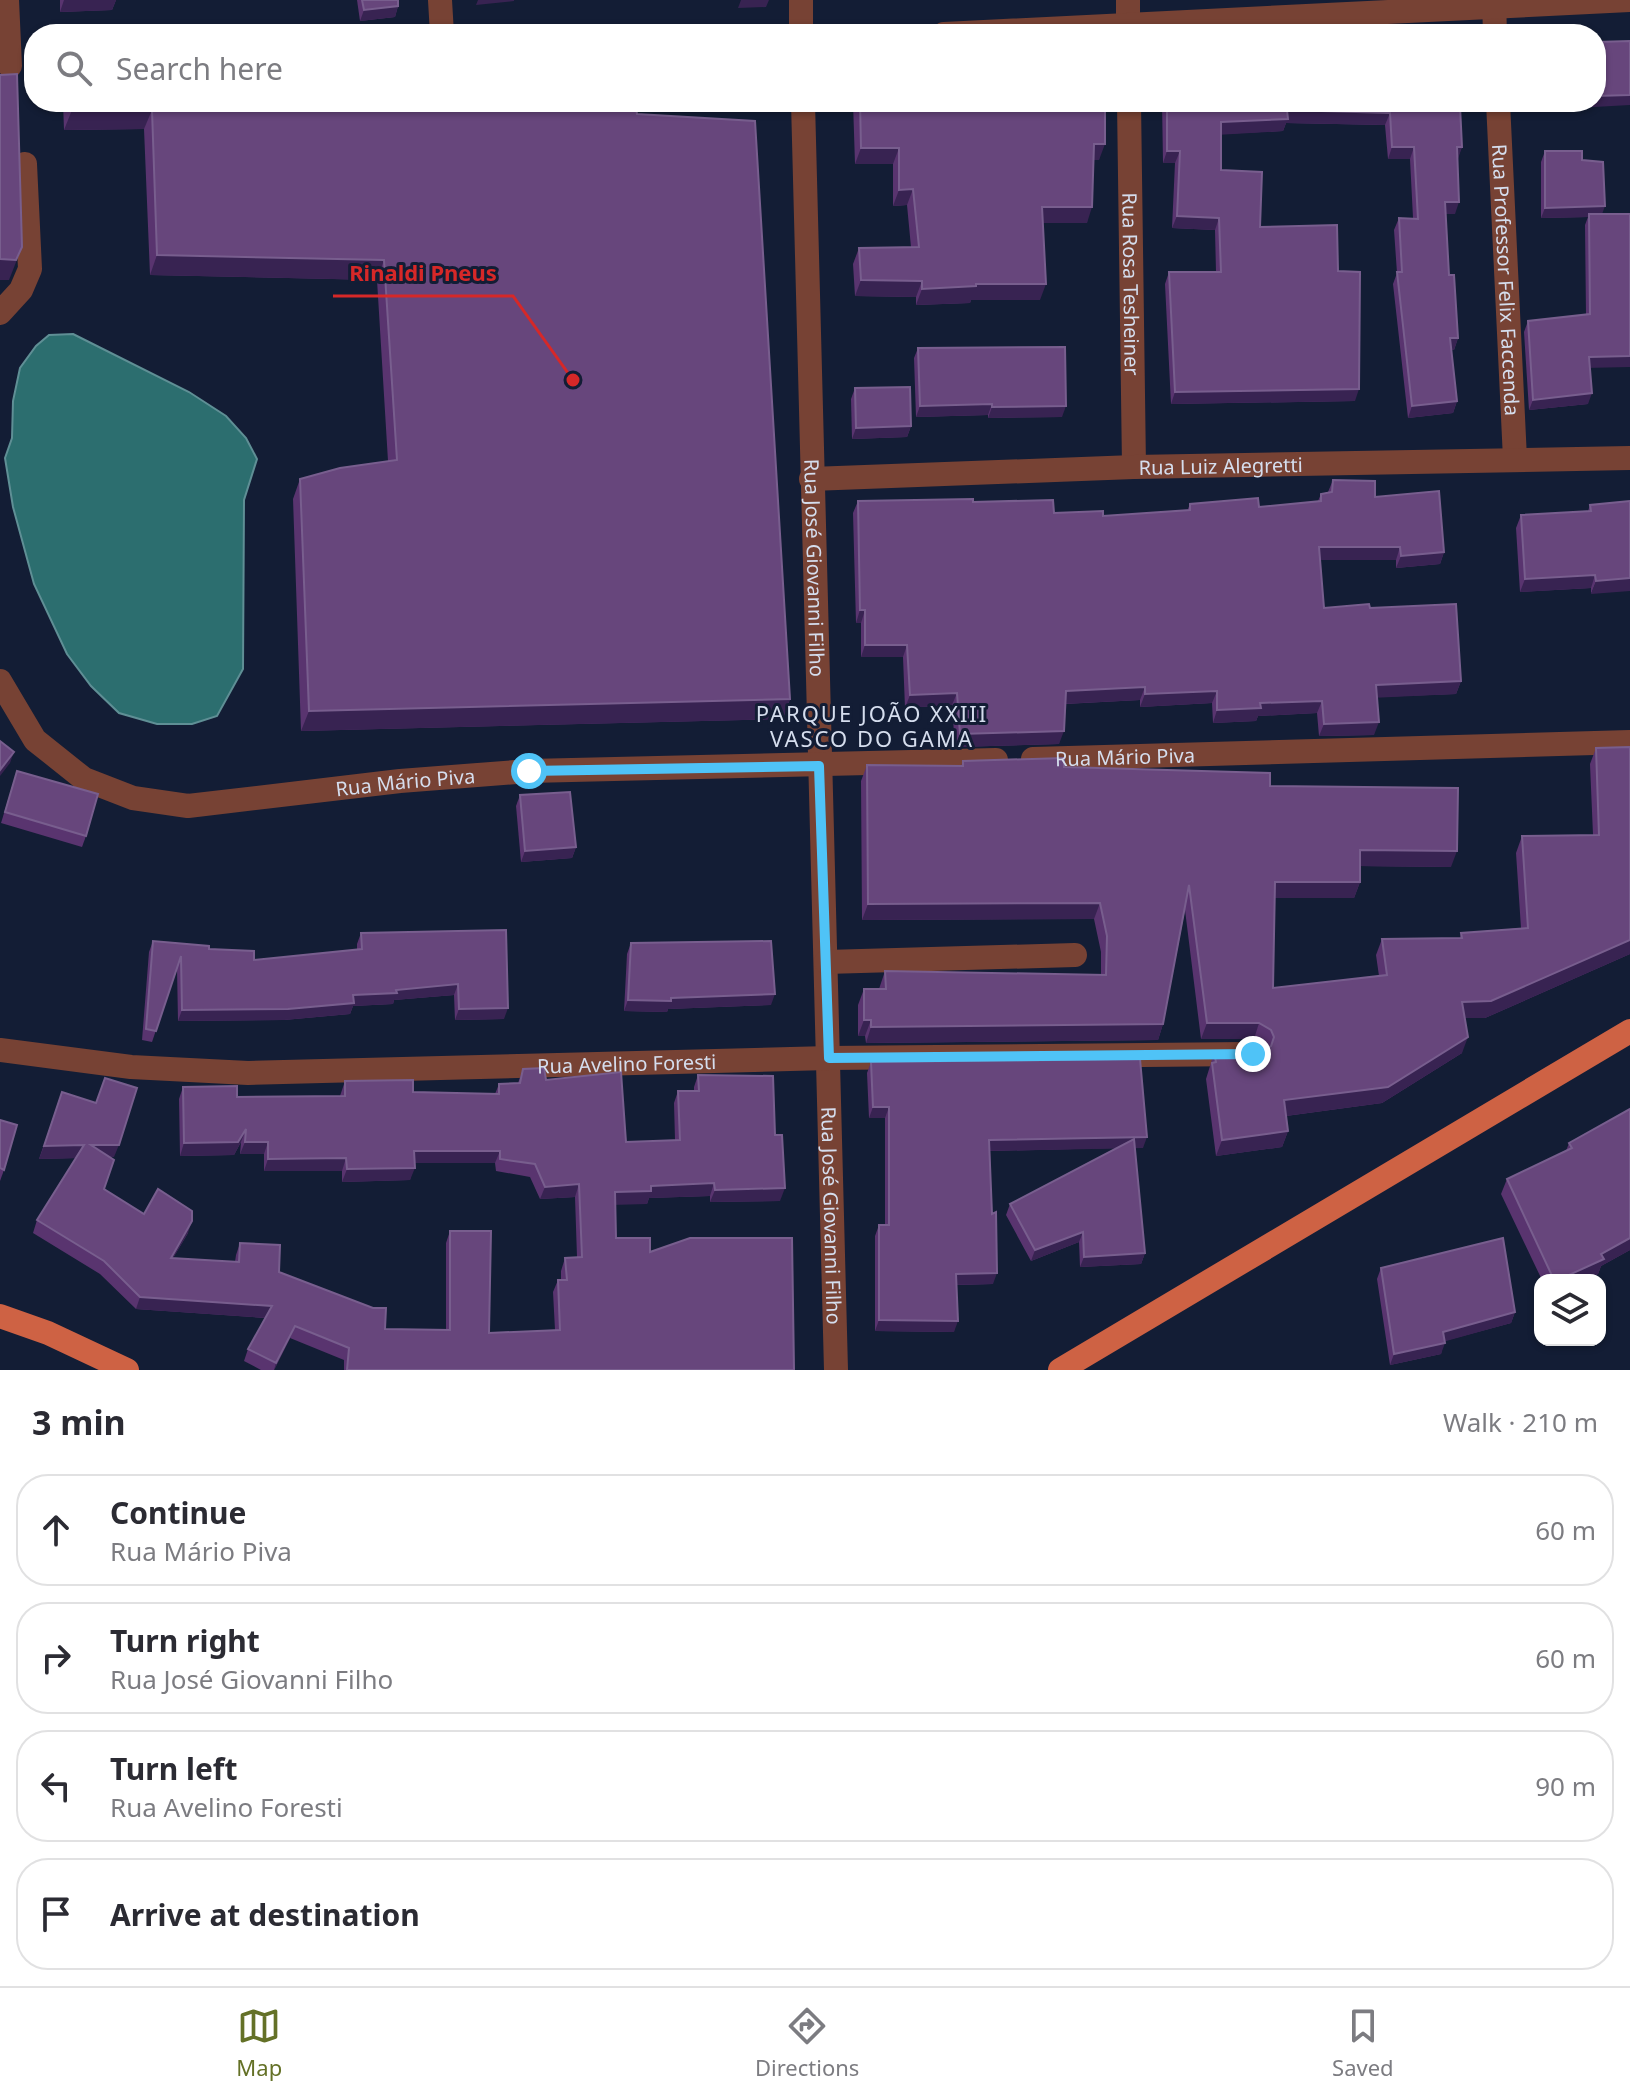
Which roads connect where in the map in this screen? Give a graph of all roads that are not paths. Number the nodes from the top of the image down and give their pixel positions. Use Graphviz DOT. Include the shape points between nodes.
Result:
graph roads {
  1 [pos="7,0"];
  2 [pos="440,0"];
  3 [pos="801,0"];
  4 [pos="1128,0"];
  5 [pos="1630,0"];
  6 [pos="1494,3"];
  7 [pos="441,24"];
  8 [pos="801,24"];
  9 [pos="1128,24"];
  10 [pos="1209,24"];
  11 [pos="1495,24"];
  12 [pos="15,66"];
  13 [pos="803,112"];
  14 [pos="1129,112"];
  15 [pos="1498,112"];
  16 [pos="25,164"];
  17 [pos="0,313"];
  18 [pos="1630,458"];
  19 [pos="1515,459"];
  20 [pos="1134,467"];
  21 [pos="811,479"];
  22 [pos="0,681"];
  23 [pos="1630,742"];
  24 [pos="819,766"];
  25 [pos="1075,955"];
  26 [pos="826,962"];
  27 [pos="1630,1031"];
  28 [pos="0,1050"];
  29 [pos="1253,1054"];
  30 [pos="829,1058"];
  31 [pos="0,1316"];
  32 [pos="127,1370"];
  33 [pos="836,1370"];
  34 [pos="1060,1370"];
  1 -- 12 [label="street"];
  2 -- 7 [label="street"];
  3 -- 8 [label="street"];
  4 -- 9 [label="street"];
  5 -- 6 [label="street"];
  6 -- 10 [label="street"];
  6 -- 11 [label="street"];
  13 -- 21 [label="street, Rua José Giovanni Filho"];
  14 -- 20 [label="street, Rua Rosa Tesheiner"];
  15 -- 19 [label="street, Rua Professor Felix Faccenda"];
  16 -- 17 [label="street" via="30,269 21,290"];
  18 -- 19 [label="street, Rua Luiz Alegretti"];
  19 -- 20 [label="street, Rua Luiz Alegretti"];
  20 -- 21 [label="street, Rua Luiz Alegretti"];
  21 -- 24 [label="street, Rua José Giovanni Filho"];
  22 -- 24 [label="street, Rua Mário Piva" via="35,740 84,779 133,798 188,806 529,771"];
  23 -- 24 [label="street, Rua Mário Piva"];
  24 -- 26 [label="street, Rua José Giovanni Filho"];
  25 -- 26 [label="street"];
  26 -- 30 [label="street, Rua José Giovanni Filho"];
  27 -- 34 [label="main road"];
  28 -- 30 [label="street, Rua Avelino Foresti" via="131,1067 248,1073"];
  29 -- 30 [label="street, Rua Avelino Foresti"];
  30 -- 33 [label="street, Rua José Giovanni Filho"];
  31 -- 32 [label="main road"];
}
